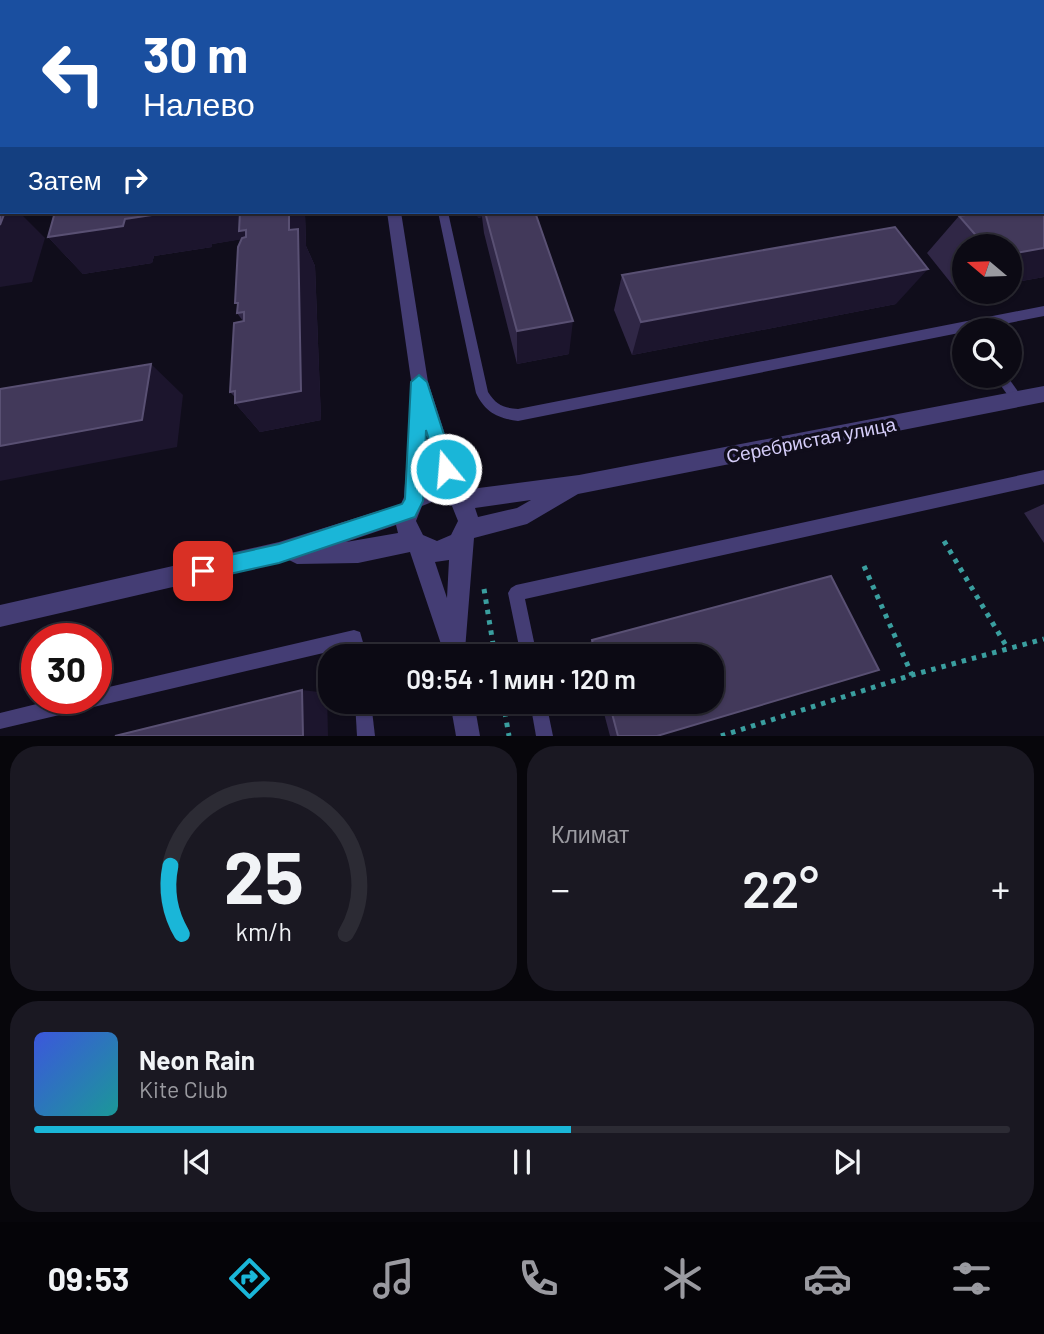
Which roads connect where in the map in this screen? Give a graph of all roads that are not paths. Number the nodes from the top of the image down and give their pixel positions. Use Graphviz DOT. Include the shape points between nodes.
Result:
graph roads {
  1 [pos="394,214"];
  2 [pos="443,214"];
  3 [pos="1044,311"];
  4 [pos="1013,318"];
  5 [pos="952,332"];
  6 [pos="419,382"];
  7 [pos="1009,388"];
  8 [pos="1044,394"];
  9 [pos="1018,400"];
  10 [pos="1044,477"];
  11 [pos="579,484"];
  12 [pos="458,496"];
  13 [pos="411,506"];
  14 [pos="463,535"];
  15 [pos="416,545"];
  16 [pos="279,554"];
  17 [pos="0,616"];
  18 [pos="329,644"];
  19 [pos="356,644"];
  20 [pos="451,644"];
  21 [pos="456,644"];
  22 [pos="527,644"];
  23 [pos="318,647"];
  24 [pos="364,714"];
  25 [pos="465,714"];
  26 [pos="540,714"];
  27 [pos="0,722"];
  28 [pos="366,736"];
  29 [pos="468,736"];
  30 [pos="545,736"];
  1 -- 6 [label="street"];
  2 -- 5 [label="lane" via="482,393 488,407 500,414 518,415"];
  3 -- 4 [label="lane"];
  6 -- 12 [label="street"];
  6 -- 13 [label="street"];
  7 -- 9 [label="lane"];
  8 -- 9 [label="street, Серебристая улица"];
  9 -- 11 [label="street, Серебристая улица"];
  10 -- 22 [label="lane" via="516,593"];
  11 -- 12 [label="street, Серебристая улица"];
  11 -- 14 [label="street" via="520,517"];
  12 -- 13 [label="street" via="433,491"];
  12 -- 14 [label="street" via="469,519"];
  13 -- 15 [label="street" via="406,521"];
  13 -- 16 [label="street"];
  14 -- 15 [label="street" via="441,551"];
  14 -- 21 [label="street"];
  15 -- 16 [label="street"];
  15 -- 20 [label="street"];
  16 -- 17 [label="street"];
  18 -- 19 [label="lane" via="354,638"];
  23 -- 27 [label="lane"];
  24 -- 28 [label="lane"];
  25 -- 29 [label="street"];
  26 -- 30 [label="lane"];
}
